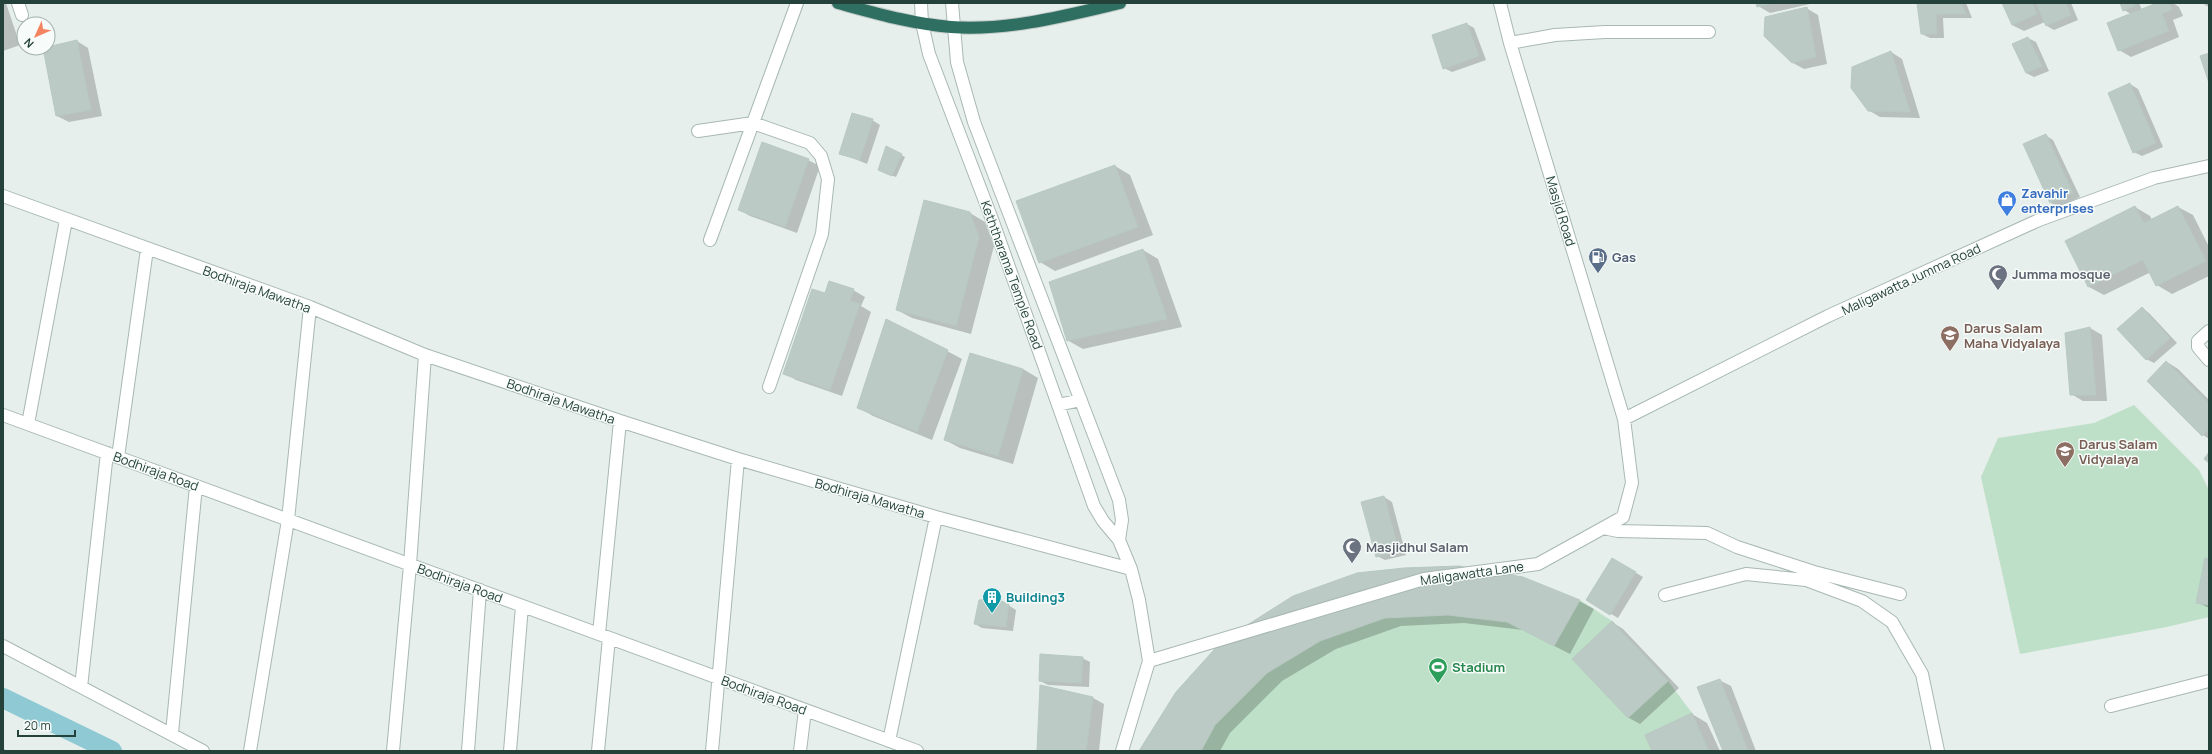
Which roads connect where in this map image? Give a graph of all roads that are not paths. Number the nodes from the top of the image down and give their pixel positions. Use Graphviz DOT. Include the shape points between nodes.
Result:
graph roads {
  1 [pos="797,3"];
  2 [pos="838,3"];
  3 [pos="921,3"];
  4 [pos="952,3"];
  5 [pos="1120,3"];
  6 [pos="1500,3"];
  7 [pos="922,23"];
  8 [pos="953,27"];
  9 [pos="1709,32"];
  10 [pos="1510,43"];
  11 [pos="753,123"];
  12 [pos="698,131"];
  13 [pos="2209,166"];
  14 [pos="3,196"];
  15 [pos="1008,215"];
  16 [pos="66,220"];
  17 [pos="993,222"];
  18 [pos="710,240"];
  19 [pos="148,250"];
  20 [pos="310,307"];
  21 [pos="2209,331"];
  22 [pos="425,355"];
  23 [pos="2209,360"];
  24 [pos="769,387"];
  25 [pos="1081,400"];
  26 [pos="1058,404"];
  27 [pos="3,415"];
  28 [pos="1624,419"];
  29 [pos="620,421"];
  30 [pos="28,424"];
  31 [pos="113,455"];
  32 [pos="738,459"];
  33 [pos="196,486"];
  34 [pos="936,517"];
  35 [pos="288,520"];
  36 [pos="1603,528"];
  37 [pos="1119,540"];
  38 [pos="410,565"];
  39 [pos="1131,569"];
  40 [pos="480,590"];
  41 [pos="1900,594"];
  42 [pos="1665,595"];
  43 [pos="522,606"];
  44 [pos="604,636"];
  45 [pos="3,646"];
  46 [pos="1149,661"];
  47 [pos="720,678"];
  48 [pos="2209,681"];
  49 [pos="81,687"];
  50 [pos="2111,706"];
  51 [pos="805,710"];
  52 [pos="172,733"];
  53 [pos="889,741"];
  54 [pos="203,751"];
  55 [pos="250,751"];
  56 [pos="393,751"];
  57 [pos="468,751"];
  58 [pos="510,751"];
  59 [pos="598,751"];
  60 [pos="712,751"];
  61 [pos="800,751"];
  62 [pos="917,751"];
  63 [pos="1122,751"];
  64 [pos="1938,751"];
  1 -- 11 [label="street"];
  2 -- 7 [label="highway"];
  3 -- 7 [label="street, Keththarama Temple Road"];
  4 -- 8 [label="street, Keththarama Temple Road"];
  5 -- 8 [label="highway" via="1022,24"];
  6 -- 10 [label="street, Masjid Road"];
  7 -- 8 [label="highway"];
  7 -- 17 [label="street, Keththarama Temple Road" via="929,54"];
  8 -- 15 [label="street, Keththarama Temple Road" via="963,90"];
  9 -- 10 [label="street" via="1605,32 1570,34"];
  10 -- 28 [label="street, Masjid Road"];
  11 -- 12 [label="street"];
  11 -- 18 [label="street"];
  11 -- 24 [label="street" via="810,143 821,156 828,179 822,234"];
  13 -- 28 [label="street, Maligawatta Jumma Road" via="2154,178 2039,220 1828,316"];
  14 -- 16 [label="street, Bodhiraja Mawatha"];
  15 -- 17 [label="street"];
  15 -- 25 [label="street, Keththarama Temple Road"];
  16 -- 19 [label="street, Bodhiraja Mawatha"];
  16 -- 30 [label="street"];
  17 -- 26 [label="street, Keththarama Temple Road"];
  19 -- 20 [label="street, Bodhiraja Mawatha"];
  19 -- 31 [label="street"];
  20 -- 22 [label="street, Bodhiraja Mawatha"];
  20 -- 35 [label="street"];
  21 -- 23 [label="street" via="2198,341 2198,347"];
  22 -- 29 [label="street, Bodhiraja Mawatha"];
  22 -- 38 [label="street"];
  25 -- 26 [label="street"];
  25 -- 37 [label="street, Keththarama Temple Road" via="1119,500 1122,520"];
  26 -- 37 [label="street, Keththarama Temple Road" via="1094,506"];
  27 -- 30 [label="street, Bodhiraja Road"];
  28 -- 36 [label="street, Maligawatta Lane" via="1632,483 1623,517"];
  29 -- 32 [label="street, Bodhiraja Mawatha"];
  29 -- 44 [label="street"];
  30 -- 31 [label="street, Bodhiraja Road"];
  31 -- 33 [label="street, Bodhiraja Road"];
  31 -- 49 [label="street"];
  32 -- 34 [label="street, Bodhiraja Mawatha"];
  32 -- 47 [label="street"];
  33 -- 35 [label="street, Bodhiraja Road"];
  33 -- 52 [label="street"];
  34 -- 39 [label="street, Bodhiraja Mawatha"];
  34 -- 53 [label="street"];
  35 -- 38 [label="street, Bodhiraja Road"];
  35 -- 55 [label="street"];
  36 -- 41 [label="street" via="1618,531 1707,533 1737,547 1807,570"];
  36 -- 46 [label="street, Maligawatta Lane" via="1538,564 1424,578"];
  37 -- 39 [label="street, Keththarama Temple Road"];
  38 -- 40 [label="street, Bodhiraja Road"];
  38 -- 56 [label="street"];
  39 -- 46 [label="street, Keththarama Temple Road"];
  40 -- 43 [label="street, Bodhiraja Road"];
  40 -- 57 [label="street"];
  42 -- 64 [label="street" via="1746,574 1806,580 1862,601 1892,622 1922,674"];
  43 -- 44 [label="street, Bodhiraja Road"];
  43 -- 58 [label="street"];
  44 -- 47 [label="street, Bodhiraja Road"];
  44 -- 59 [label="street"];
  45 -- 49 [label="street"];
  46 -- 63 [label="street, Keththarama Temple Road"];
  47 -- 51 [label="street, Bodhiraja Road"];
  47 -- 60 [label="street"];
  48 -- 50 [label="street"];
  49 -- 52 [label="street"];
  51 -- 53 [label="street, Bodhiraja Road"];
  51 -- 61 [label="street"];
  52 -- 54 [label="street"];
  53 -- 62 [label="street, Bodhiraja Road"];
}
